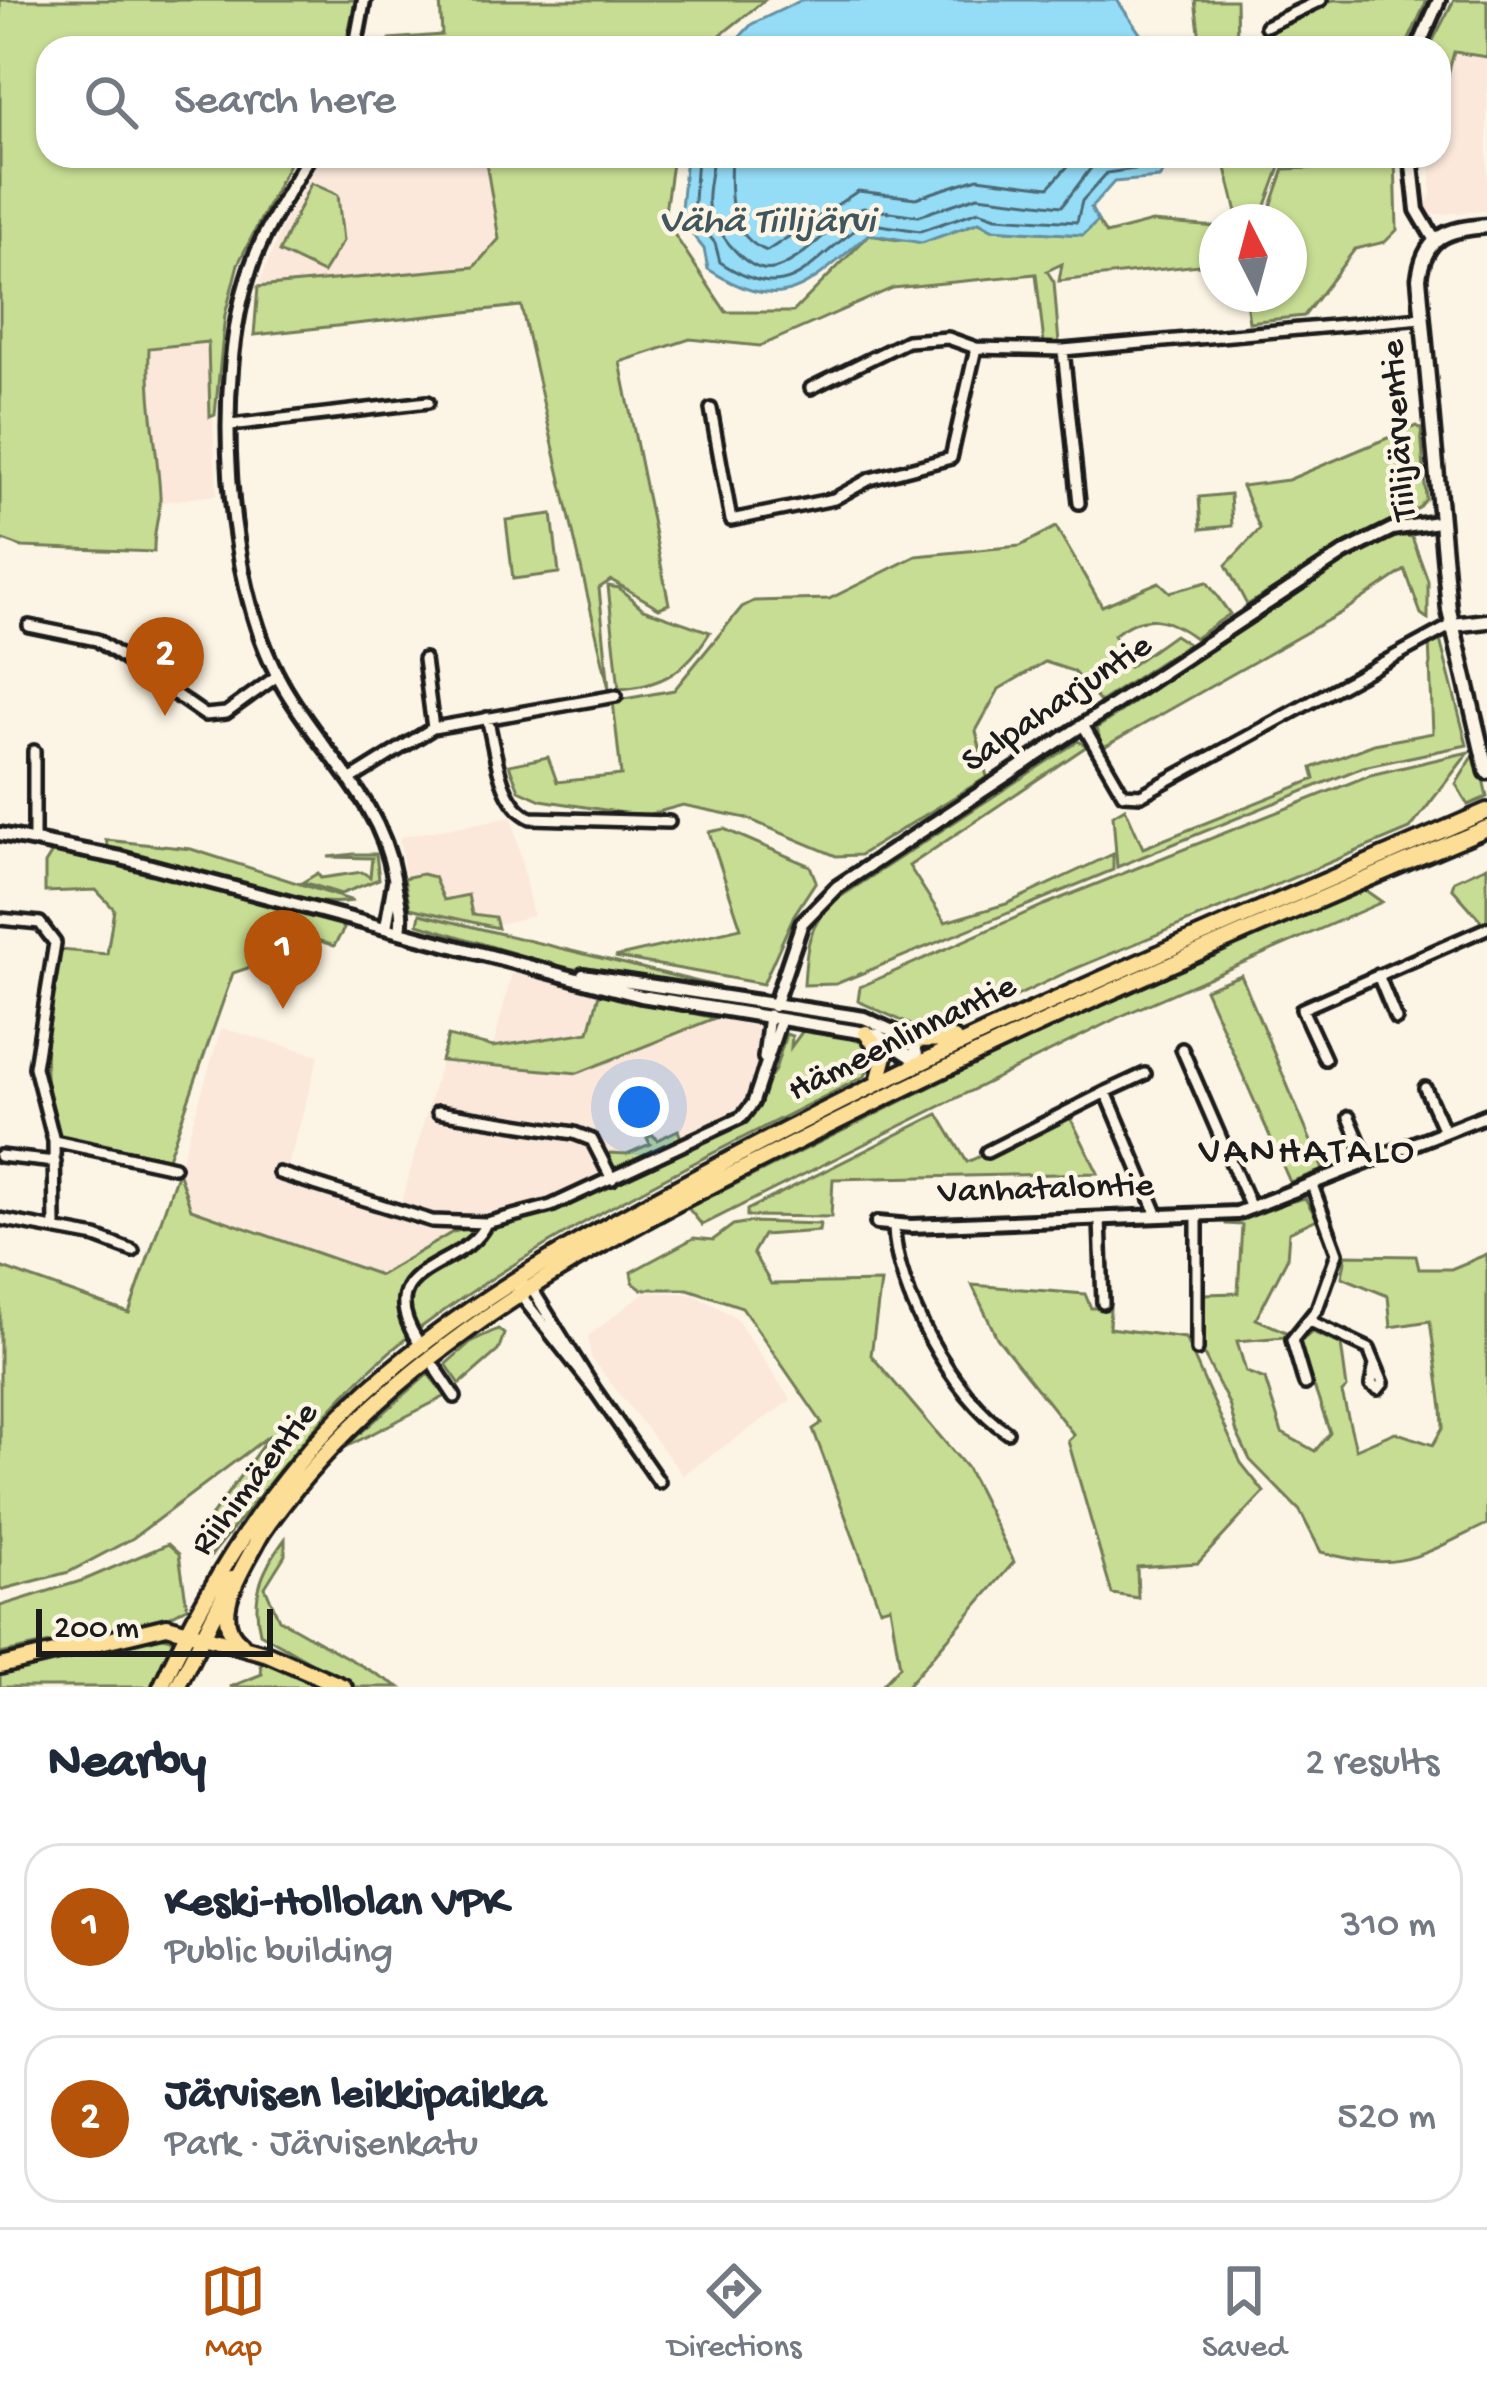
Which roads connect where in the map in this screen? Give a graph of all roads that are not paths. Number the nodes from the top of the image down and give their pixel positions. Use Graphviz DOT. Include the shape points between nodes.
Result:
graph roads {
  1 [pos="364,0"];
  2 [pos="1321,0"];
  3 [pos="1439,0"];
  4 [pos="1266,26"];
  5 [pos="357,36"];
  6 [pos="1423,36"];
  7 [pos="302,168"];
  8 [pos="1412,168"];
  9 [pos="1487,226"];
  10 [pos="1435,238"];
  11 [pos="1423,318"];
  12 [pos="976,348"];
  13 [pos="1063,350"];
  14 [pos="811,388"];
  15 [pos="428,402"];
  16 [pos="711,409"];
  17 [pos="231,425"];
  18 [pos="1079,503"];
  19 [pos="1438,522"];
  20 [pos="1487,621"];
  21 [pos="1452,625"];
  22 [pos="29,626"];
  23 [pos="424,659"];
  24 [pos="277,676"];
  25 [pos="616,696"];
  26 [pos="1470,705"];
  27 [pos="487,718"];
  28 [pos="1083,725"];
  29 [pos="433,728"];
  30 [pos="1487,746"];
  31 [pos="34,751"];
  32 [pos="1487,772"];
  33 [pos="351,778"];
  34 [pos="1487,811"];
  35 [pos="669,822"];
  36 [pos="1487,828"];
  37 [pos="0,834"];
  38 [pos="34,838"];
  39 [pos="394,878"];
  40 [pos="0,919"];
  41 [pos="386,927"];
  42 [pos="1487,928"];
  43 [pos="400,931"];
  44 [pos="1378,975"];
  45 [pos="776,1013"];
  46 [pos="1396,1019"];
  47 [pos="982,1032"];
  48 [pos="866,1033"];
  49 [pos="913,1040"];
  50 [pos="1182,1049"];
  51 [pos="1325,1059"];
  52 [pos="923,1070"];
  53 [pos="1145,1075"];
  54 [pos="878,1082"];
  55 [pos="1425,1088"];
  56 [pos="1106,1092"];
  57 [pos="438,1112"];
  58 [pos="1487,1115"];
  59 [pos="1349,1117"];
  60 [pos="1444,1131"];
  61 [pos="54,1141"];
  62 [pos="987,1152"];
  63 [pos="0,1156"];
  64 [pos="56,1162"];
  65 [pos="1368,1162"];
  66 [pos="174,1167"];
  67 [pos="279,1173"];
  68 [pos="612,1179"];
  69 [pos="1312,1185"];
  70 [pos="1251,1208"];
  71 [pos="1197,1214"];
  72 [pos="1158,1216"];
  73 [pos="0,1219"];
  74 [pos="1100,1219"];
  75 [pos="486,1223"];
  76 [pos="877,1223"];
  77 [pos="893,1227"];
  78 [pos="55,1228"];
  79 [pos="133,1251"];
  80 [pos="515,1280"];
  81 [pos="526,1293"];
  82 [pos="1103,1303"];
  83 [pos="1310,1321"];
  84 [pos="417,1340"];
  85 [pos="1197,1350"];
  86 [pos="1375,1364"];
  87 [pos="435,1367"];
  88 [pos="1305,1384"];
  89 [pos="381,1390"];
  90 [pos="455,1397"];
  91 [pos="1007,1432"];
  92 [pos="659,1482"];
  93 [pos="261,1534"];
  94 [pos="194,1633"];
  95 [pos="257,1651"];
  96 [pos="0,1666"];
  97 [pos="161,1687"];
  98 [pos="177,1687"];
  99 [pos="344,1687"];
  1 -- 5 [label="street"];
  2 -- 4 [label="street"];
  3 -- 6 [label="street"];
  7 -- 17 [label="street" via="249,275 234,347"];
  8 -- 10 [label="street" via="1417,210"];
  9 -- 10 [label="main road"];
  10 -- 11 [label="main road, Tiilijärventie" via="1420,270"];
  11 -- 13 [label="street"];
  11 -- 19 [label="main road, Tiilijärventie"];
  12 -- 13 [label="street"];
  12 -- 14 [label="street" via="948,338 908,341"];
  12 -- 16 [label="street" via="951,458 870,479 834,499 730,520"];
  13 -- 18 [label="street"];
  15 -- 17 [label="street"];
  17 -- 24 [label="street" via="249,593"];
  19 -- 21 [label="main road, Tiilijärventie"];
  19 -- 28 [label="street, Salpaharjuntie" via="1370,538"];
  20 -- 21 [label="main road"];
  21 -- 26 [label="main road, Tiilijärventie"];
  21 -- 28 [label="street" via="1141,795 1124,794"];
  22 -- 24 [label="street" via="97,640 205,715 226,713"];
  23 -- 29 [label="street"];
  24 -- 33 [label="street"];
  25 -- 27 [label="street"];
  26 -- 30 [label="main road, Tiilijärventie"];
  26 -- 32 [label="main road, Tiilijärventie"];
  27 -- 29 [label="street"];
  27 -- 35 [label="street" via="505,788 520,812"];
  28 -- 45 [label="street, Salpaharjuntie" via="822,898 802,922"];
  29 -- 33 [label="street"];
  31 -- 38 [label="street"];
  33 -- 39 [label="street" via="382,829"];
  34 -- 47 [label="main road, Hämeenlinnantie"];
  36 -- 52 [label="main road, Hämeenlinnantie"];
  37 -- 38 [label="street"];
  38 -- 41 [label="street"];
  39 -- 41 [label="street"];
  39 -- 43 [label="street"];
  40 -- 61 [label="street" via="40,923 54,938 35,1067"];
  41 -- 43 [label="street"];
  42 -- 44 [label="street"];
  43 -- 45 [label="street" via="562,974"];
  44 -- 46 [label="street"];
  44 -- 51 [label="street" via="1302,1009"];
  45 -- 48 [label="street"];
  45 -- 49 [label="street" via="864,1018"];
  45 -- 68 [label="street" via="764,1075 742,1117"];
  47 -- 49 [label="main road"];
  47 -- 52 [label="main road, Hämeenlinnantie"];
  48 -- 52 [label="street" via="890,1040"];
  48 -- 54 [label="main road" via="885,1056"];
  49 -- 52 [label="street"];
  50 -- 70 [label="street"];
  52 -- 54 [label="main road, Hämeenlinnantie"];
  52 -- 81 [label="main road, Hämeenlinnantie"];
  53 -- 56 [label="street"];
  54 -- 80 [label="main road, Hämeenlinnantie"];
  55 -- 60 [label="street"];
  56 -- 62 [label="street"];
  56 -- 72 [label="street"];
  57 -- 68 [label="street" via="574,1133 592,1141"];
  58 -- 60 [label="street, Vanhatalontie"];
  59 -- 65 [label="street"];
  60 -- 65 [label="street, Vanhatalontie"];
  61 -- 64 [label="street"];
  61 -- 66 [label="street"];
  63 -- 64 [label="street"];
  64 -- 78 [label="street"];
  65 -- 69 [label="street, Vanhatalontie"];
  67 -- 75 [label="street" via="432,1221"];
  68 -- 75 [label="street"];
  69 -- 70 [label="street, Vanhatalontie"];
  69 -- 83 [label="street" via="1337,1253"];
  70 -- 71 [label="street, Vanhatalontie"];
  71 -- 72 [label="street, Vanhatalontie"];
  71 -- 85 [label="street"];
  72 -- 74 [label="street, Vanhatalontie"];
  73 -- 78 [label="street"];
  74 -- 77 [label="street, Vanhatalontie"];
  74 -- 82 [label="street"];
  75 -- 84 [label="street" via="476,1242 412,1281 404,1310"];
  76 -- 77 [label="street, Vanhatalontie"];
  77 -- 91 [label="street" via="896,1265 936,1346 977,1407"];
  78 -- 79 [label="street"];
  80 -- 81 [label="street"];
  80 -- 89 [label="main road, Hämeenlinnantie"];
  81 -- 89 [label="main road, Hämeenlinnantie"];
  81 -- 92 [label="street"];
  83 -- 86 [label="street" via="1365,1345"];
  83 -- 88 [label="street" via="1292,1340"];
  87 -- 90 [label="street"];
  89 -- 93 [label="main road, Riihimäentie"];
  89 -- 94 [label="main road, Riihimäentie" via="272,1496"];
  93 -- 94 [label="main road, Riihimäentie"];
  93 -- 95 [label="main road" via="226,1612 230,1633"];
  94 -- 95 [label="main road"];
  94 -- 96 [label="main road" via="154,1627"];
  94 -- 97 [label="main road, Riihimäentie"];
  94 -- 98 [label="main road, Riihimäentie"];
  95 -- 99 [label="main road"];
}
